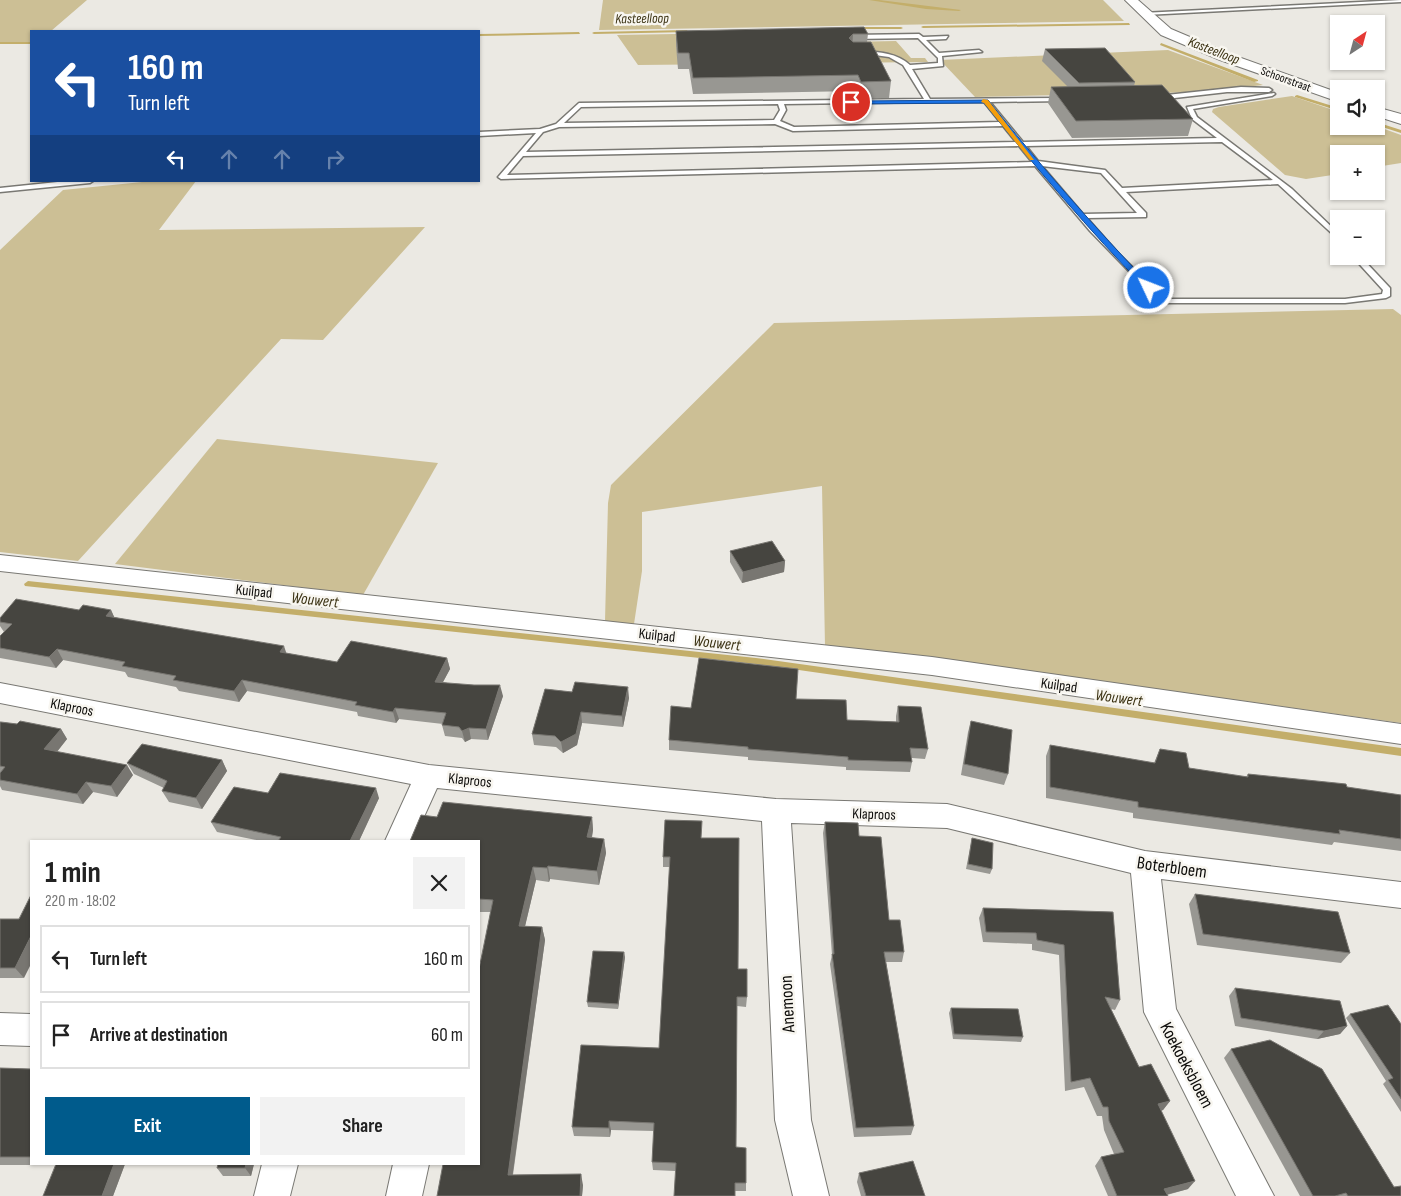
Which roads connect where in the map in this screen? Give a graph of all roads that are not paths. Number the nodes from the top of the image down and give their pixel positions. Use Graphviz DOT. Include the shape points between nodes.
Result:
graph roads {
  1 [pos="1131,0"];
  2 [pos="1401,1"];
  3 [pos="1145,14"];
  4 [pos="853,37"];
  5 [pos="946,38"];
  6 [pos="922,39"];
  7 [pos="979,52"];
  8 [pos="858,53"];
  9 [pos="938,55"];
  10 [pos="910,67"];
  11 [pos="1330,95"];
  12 [pos="1174,97"];
  13 [pos="1144,98"];
  14 [pos="1075,99"];
  15 [pos="986,101"];
  16 [pos="929,102"];
  17 [pos="780,103"];
  18 [pos="1192,106"];
  19 [pos="1385,114"];
  20 [pos="1401,119"];
  21 [pos="776,122"];
  22 [pos="1004,124"];
  23 [pos="558,125"];
  24 [pos="541,131"];
  25 [pos="480,134"];
  26 [pos="1222,140"];
  27 [pos="1020,144"];
  28 [pos="522,154"];
  29 [pos="1036,163"];
  30 [pos="80,182"];
  31 [pos="1279,182"];
  32 [pos="0,190"];
  33 [pos="1120,190"];
  34 [pos="1082,216"];
  35 [pos="1330,230"];
  36 [pos="1364,265"];
  37 [pos="1143,300"];
  38 [pos="1163,300"];
  39 [pos="0,563"];
  40 [pos="0,693"];
  41 [pos="1401,734"];
  42 [pos="429,776"];
  43 [pos="776,811"];
  44 [pos="947,816"];
  45 [pos="399,840"];
  46 [pos="1145,864"];
  47 [pos="1401,895"];
  48 [pos="0,1030"];
  49 [pos="30,1030"];
  50 [pos="280,1165"];
  51 [pos="411,1165"];
  52 [pos="272,1196"];
  53 [pos="404,1196"];
  54 [pos="812,1196"];
  55 [pos="1256,1196"];
  1 -- 3 [label="street, Schoorstraat"];
  2 -- 3 [label="lane"];
  3 -- 11 [label="street, Schoorstraat" via="1166,32 1203,49"];
  4 -- 6 [label="lane" via="919,36"];
  5 -- 6 [label="lane"];
  6 -- 9 [label="lane"];
  7 -- 9 [label="lane"];
  8 -- 10 [label="lane" via="888,54 901,58"];
  9 -- 10 [label="lane" via="941,65"];
  10 -- 16 [label="lane"];
  12 -- 13 [label="lane"];
  12 -- 18 [label="lane"];
  12 -- 18 [label="lane" via="1251,87 1271,92"];
  14 -- 15 [label="lane"];
  15 -- 16 [label="lane"];
  15 -- 22 [label="lane"];
  16 -- 17 [label="lane"];
  17 -- 21 [label="lane" via="784,110"];
  17 -- 23 [label="lane" via="579,106"];
  18 -- 26 [label="lane" via="1189,108 1194,118"];
  19 -- 20 [label="street"];
  21 -- 22 [label="lane" via="793,129"];
  21 -- 23 [label="lane"];
  22 -- 27 [label="lane"];
  23 -- 24 [label="lane"];
  24 -- 25 [label="lane"];
  24 -- 28 [label="lane"];
  26 -- 27 [label="lane"];
  26 -- 31 [label="lane"];
  27 -- 28 [label="lane"];
  27 -- 29 [label="lane"];
  28 -- 29 [label="lane" via="501,177"];
  29 -- 33 [label="lane" via="1103,171"];
  29 -- 34 [label="lane"];
  30 -- 32 [label="lane"];
  31 -- 33 [label="lane"];
  31 -- 35 [label="lane"];
  33 -- 34 [label="lane" via="1143,215"];
  34 -- 38 [label="lane" via="1136,276"];
  36 -- 38 [label="lane" via="1387,290 1386,296 1345,301"];
  37 -- 38 [label="lane"];
  39 -- 41 [label="street, Kuilpad" via="932,666"];
  40 -- 42 [label="street, Klaproos"];
  42 -- 43 [label="street, Klaproos"];
  42 -- 45 [label="street"];
  43 -- 44 [label="street, Klaproos"];
  43 -- 54 [label="street, Anemoon" via="793,1120"];
  44 -- 46 [label="street, Boterbloem"];
  46 -- 47 [label="street, Boterbloem"];
  46 -- 55 [label="street, Koekoeksbloem" via="1160,1012"];
  48 -- 49 [label="street"];
  50 -- 52 [label="street"];
  51 -- 53 [label="street"];
}
